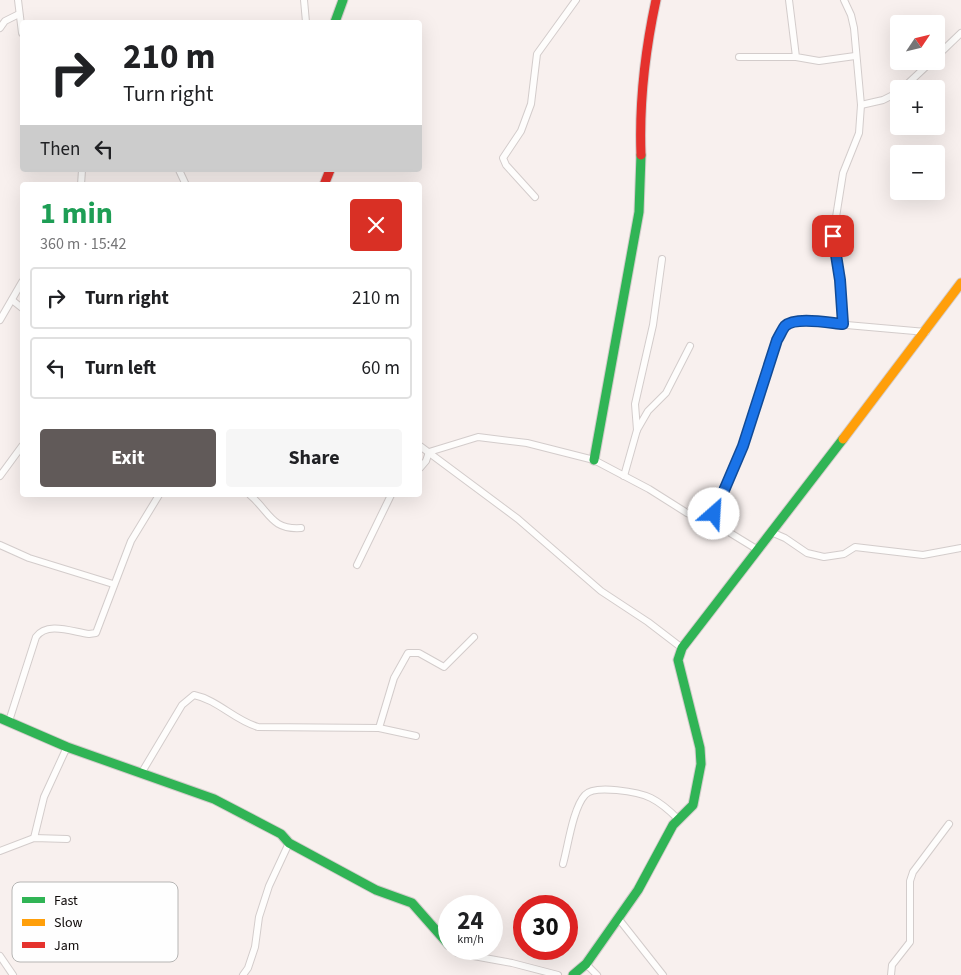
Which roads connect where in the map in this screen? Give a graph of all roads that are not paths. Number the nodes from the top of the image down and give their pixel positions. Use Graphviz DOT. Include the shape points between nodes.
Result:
graph roads {
  1 [pos="18,0"];
  2 [pos="304,0"];
  3 [pos="343,0"];
  4 [pos="576,0"];
  5 [pos="656,0"];
  6 [pos="789,0"];
  7 [pos="844,0"];
  8 [pos="20,14"];
  9 [pos="21,20"];
  10 [pos="306,20"];
  11 [pos="336,20"];
  12 [pos="0,28"];
  13 [pos="961,33"];
  14 [pos="945,48"];
  15 [pos="739,56"];
  16 [pos="855,56"];
  17 [pos="796,57"];
  18 [pos="922,70"];
  19 [pos="912,80"];
  20 [pos="890,96"];
  21 [pos="861,105"];
  22 [pos="535,197"];
  23 [pos="662,259"];
  24 [pos="961,283"];
  25 [pos="20,286"];
  26 [pos="12,300"];
  27 [pos="20,306"];
  28 [pos="0,320"];
  29 [pos="843,324"];
  30 [pos="926,332"];
  31 [pos="690,346"];
  32 [pos="638,430"];
  33 [pos="422,447"];
  34 [pos="20,449"];
  35 [pos="429,452"];
  36 [pos="594,460"];
  37 [pos="422,465"];
  38 [pos="0,476"];
  39 [pos="624,476"];
  40 [pos="158,497"];
  41 [pos="254,497"];
  42 [pos="390,497"];
  43 [pos="708,524"];
  44 [pos="301,528"];
  45 [pos="771,532"];
  46 [pos="0,545"];
  47 [pos="961,548"];
  48 [pos="758,550"];
  49 [pos="357,565"];
  50 [pos="113,584"];
  51 [pos="474,637"];
  52 [pos="682,648"];
  53 [pos="4,719"];
  54 [pos="379,728"];
  55 [pos="416,736"];
  56 [pos="67,746"];
  57 [pos="142,772"];
  58 [pos="678,819"];
  59 [pos="949,824"];
  60 [pos="34,838"];
  61 [pos="67,839"];
  62 [pos="290,843"];
  63 [pos="0,851"];
  64 [pos="563,864"];
  65 [pos="618,918"];
  66 [pos="438,933"];
  67 [pos="0,956"];
  68 [pos="500,960"];
  69 [pos="586,964"];
  70 [pos="13,975"];
  71 [pos="243,975"];
  72 [pos="558,975"];
  73 [pos="573,975"];
  74 [pos="597,975"];
  75 [pos="663,975"];
  76 [pos="891,975"];
  1 -- 8 [label="street"];
  2 -- 10 [label="street"];
  3 -- 11 [label="street"];
  4 -- 22 [label="street" via="538,54 531,104 521,131 504,158 506,165"];
  5 -- 36 [label="street" via="639,113 640,212"];
  6 -- 17 [label="street"];
  7 -- 16 [label="street" via="852,15"];
  8 -- 9 [label="street"];
  8 -- 12 [label="street"];
  13 -- 14 [label="street"];
  15 -- 17 [label="street"];
  16 -- 17 [label="street" via="819,61"];
  16 -- 21 [label="street"];
  18 -- 19 [label="street"];
  20 -- 21 [label="street"];
  21 -- 29 [label="street" via="858,133 843,173 833,236"];
  23 -- 32 [label="street" via="652,325 634,404"];
  24 -- 30 [label="street"];
  25 -- 26 [label="street"];
  26 -- 27 [label="street"];
  26 -- 28 [label="street"];
  29 -- 30 [label="street"];
  29 -- 43 [label="street" via="801,321 786,326 777,340 743,446"];
  30 -- 45 [label="street"];
  31 -- 32 [label="street" via="666,393 648,411"];
  32 -- 39 [label="street"];
  33 -- 35 [label="street"];
  34 -- 38 [label="street"];
  35 -- 36 [label="street" via="478,437 527,443"];
  35 -- 37 [label="street"];
  35 -- 52 [label="street" via="518,519 595,587"];
  36 -- 39 [label="street"];
  39 -- 43 [label="street"];
  40 -- 50 [label="street" via="131,541"];
  41 -- 44 [label="street" via="280,527"];
  42 -- 49 [label="street"];
  43 -- 48 [label="street" via="727,531"];
  45 -- 47 [label="street" via="807,553 824,557 844,554 855,548 923,555"];
  45 -- 48 [label="street"];
  46 -- 50 [label="street" via="28,558"];
  48 -- 52 [label="street"];
  50 -- 53 [label="street" via="96,633 47,628 40,631"];
  51 -- 54 [label="street" via="444,667 419,653 408,653 394,678"];
  52 -- 58 [label="street" via="678,660 697,731 702,764 693,806"];
  53 -- 56 [label="street"];
  54 -- 55 [label="street"];
  54 -- 57 [label="street" via="258,727 247,724 208,698 194,695 182,705"];
  56 -- 57 [label="street"];
  56 -- 60 [label="street" via="44,797"];
  57 -- 62 [label="street" via="214,799 281,834"];
  58 -- 64 [label="street" via="659,802 644,795 590,790 580,802"];
  58 -- 65 [label="street" via="638,890"];
  59 -- 76 [label="street" via="913,872 910,881 910,942 892,965"];
  60 -- 61 [label="street"];
  60 -- 63 [label="street"];
  62 -- 66 [label="street" via="376,890 412,903"];
  62 -- 71 [label="street" via="269,886 259,918 255,947"];
  65 -- 69 [label="street"];
  65 -- 75 [label="street"];
  67 -- 70 [label="street"];
  68 -- 72 [label="street"];
  69 -- 73 [label="street"];
  69 -- 74 [label="street"];
}
